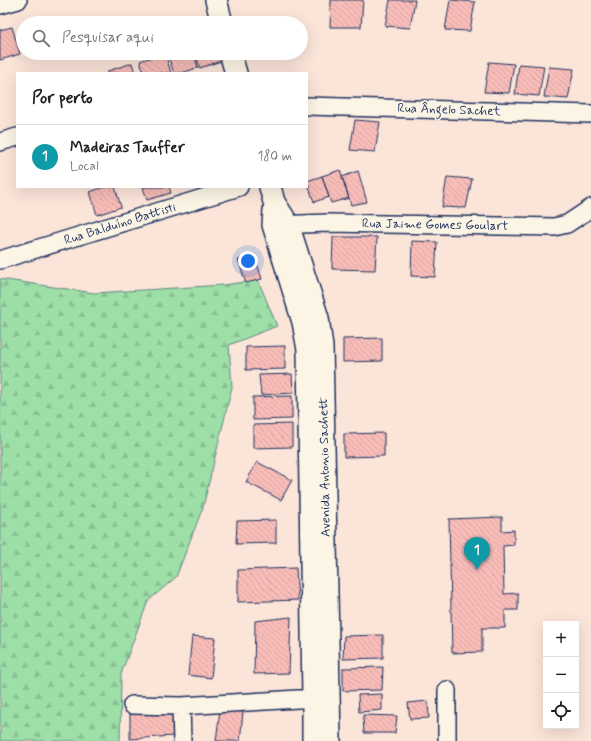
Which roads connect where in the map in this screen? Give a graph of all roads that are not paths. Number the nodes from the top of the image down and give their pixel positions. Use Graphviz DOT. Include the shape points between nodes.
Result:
graph roads {
  1 [pos="18,0"];
  2 [pos="216,0"];
  3 [pos="0,5"];
  4 [pos="220,16"];
  5 [pos="308,106"];
  6 [pos="591,114"];
  7 [pos="16,137"];
  8 [pos="0,142"];
  9 [pos="236,188"];
  10 [pos="272,194"];
  11 [pos="591,208"];
  12 [pos="281,225"];
  13 [pos="0,260"];
  14 [pos="447,690"];
  15 [pos="321,699"];
  16 [pos="132,705"];
  17 [pos="181,706"];
  18 [pos="182,741"];
  19 [pos="313,741"];
  20 [pos="330,741"];
  21 [pos="447,741"];
  1 -- 3 [label="street"];
  2 -- 4 [label="street"];
  5 -- 6 [label="street, Rua Ângelo Sachet"];
  7 -- 8 [label="street"];
  9 -- 13 [label="street, Rua Balduíno Battisti"];
  10 -- 12 [label="street, Avenida Antonio Sachett"];
  11 -- 12 [label="street, Rua Jaime Gomes Goulart" via="567,224 554,227 328,223"];
  12 -- 15 [label="street, Avenida Antonio Sachett" via="308,350 317,444"];
  14 -- 21 [label="street"];
  15 -- 17 [label="street"];
  15 -- 19 [label="street, Avenida Antonio Sachett"];
  15 -- 20 [label="street, Avenida Antonio Sachett"];
  16 -- 17 [label="street"];
  17 -- 18 [label="street"];
}
